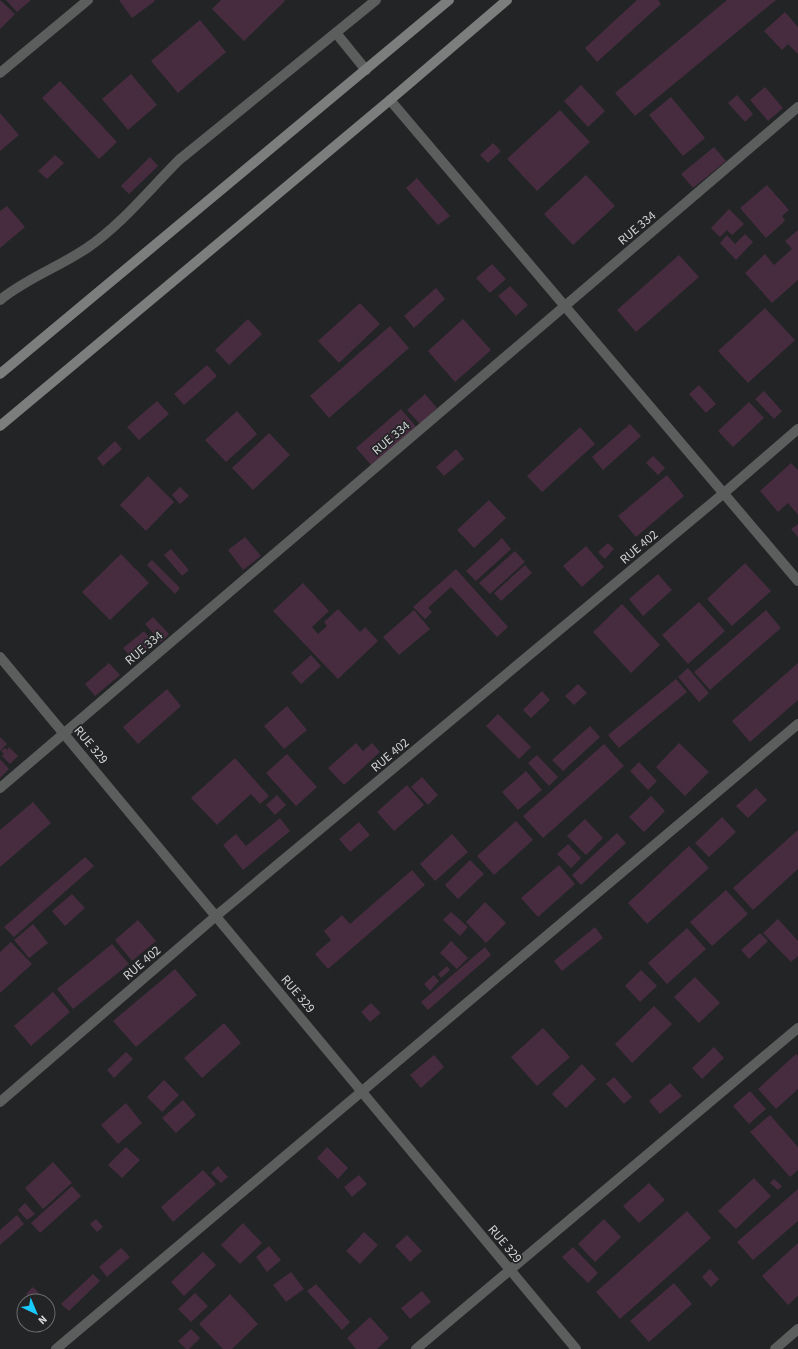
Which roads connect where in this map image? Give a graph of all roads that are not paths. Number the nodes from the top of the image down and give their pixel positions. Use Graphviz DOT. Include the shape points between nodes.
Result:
graph roads {
  1 [pos="88,0"];
  2 [pos="376,0"];
  3 [pos="449,0"];
  4 [pos="507,0"];
  5 [pos="336,32"];
  6 [pos="366,70"];
  7 [pos="0,73"];
  8 [pos="390,100"];
  9 [pos="798,107"];
  10 [pos="0,300"];
  11 [pos="565,306"];
  12 [pos="0,374"];
  13 [pos="0,426"];
  14 [pos="798,429"];
  15 [pos="724,493"];
  16 [pos="798,581"];
  17 [pos="0,656"];
  18 [pos="798,724"];
  19 [pos="64,734"];
  20 [pos="0,788"];
  21 [pos="216,916"];
  22 [pos="798,1028"];
  23 [pos="362,1091"];
  24 [pos="0,1102"];
  25 [pos="510,1270"];
  26 [pos="798,1329"];
  27 [pos="56,1349"];
  28 [pos="416,1349"];
  29 [pos="576,1349"];
  30 [pos="775,1349"];
  1 -- 7 [label="street"];
  2 -- 5 [label="street"];
  3 -- 6 [label="main road"];
  4 -- 8 [label="main road"];
  5 -- 6 [label="street"];
  5 -- 10 [label="street" via="179,160 131,211 105,234 86,249 23,283"];
  6 -- 12 [label="main road"];
  8 -- 11 [label="street"];
  8 -- 13 [label="main road"];
  9 -- 11 [label="street, RUE 334"];
  11 -- 15 [label="street"];
  11 -- 19 [label="street, RUE 334"];
  14 -- 15 [label="street, RUE 402"];
  15 -- 16 [label="street"];
  15 -- 21 [label="street, RUE 402"];
  17 -- 19 [label="street, RUE 329"];
  18 -- 23 [label="street"];
  19 -- 20 [label="street, RUE 334"];
  19 -- 21 [label="street, RUE 329"];
  21 -- 23 [label="street, RUE 329"];
  21 -- 24 [label="street, RUE 402"];
  22 -- 25 [label="street"];
  23 -- 25 [label="street, RUE 329"];
  23 -- 27 [label="street"];
  25 -- 28 [label="street"];
  25 -- 29 [label="street, RUE 329"];
  26 -- 30 [label="street"];
}
